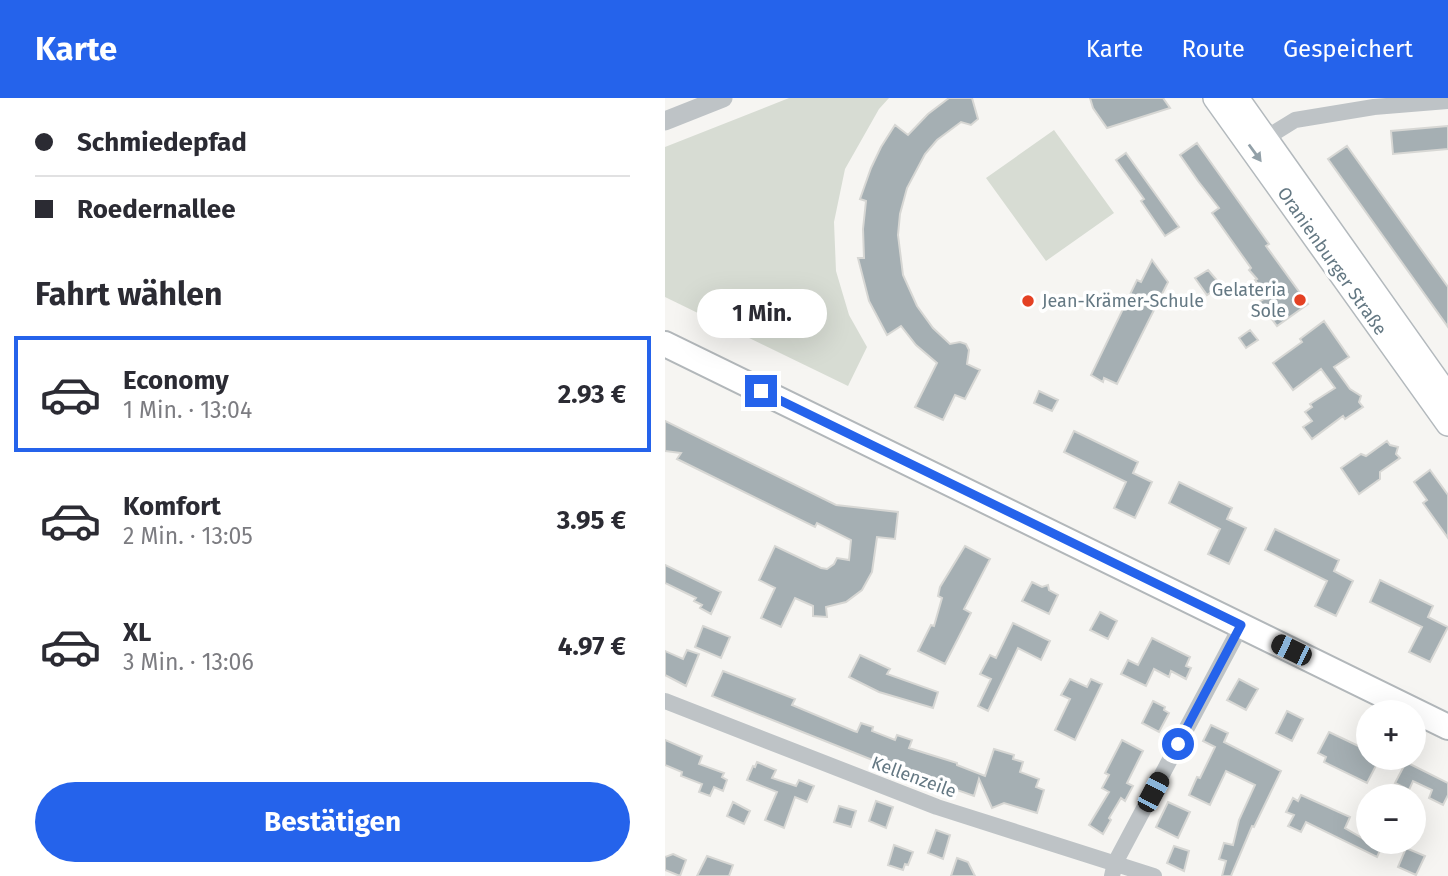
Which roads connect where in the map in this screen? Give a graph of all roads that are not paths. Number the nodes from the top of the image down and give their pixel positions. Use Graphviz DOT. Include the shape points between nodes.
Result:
graph roads {
  1 [pos="723,98"];
  2 [pos="1215,98"];
  3 [pos="1237,98"];
  4 [pos="1448,101"];
  5 [pos="665,121"];
  6 [pos="1266,138"];
  7 [pos="665,344"];
  8 [pos="1448,396"];
  9 [pos="1448,424"];
  10 [pos="1241,625"];
  11 [pos="665,701"];
  12 [pos="1448,727"];
  13 [pos="1113,869"];
  14 [pos="1154,876"];
  1 -- 5 [label="street"];
  2 -- 9 [label="main road, Oranienburger Straße, one-way"];
  3 -- 6 [label="main road, Oranienburger Straße"];
  4 -- 6 [label="street" via="1295,120"];
  6 -- 8 [label="main road, Oranienburger Straße"];
  7 -- 10 [label="main road"];
  10 -- 12 [label="main road"];
  10 -- 13 [label="street"];
  11 -- 13 [label="street, Kellenzeile" via="937,807"];
  13 -- 14 [label="street, Kellenzeile"];
}
